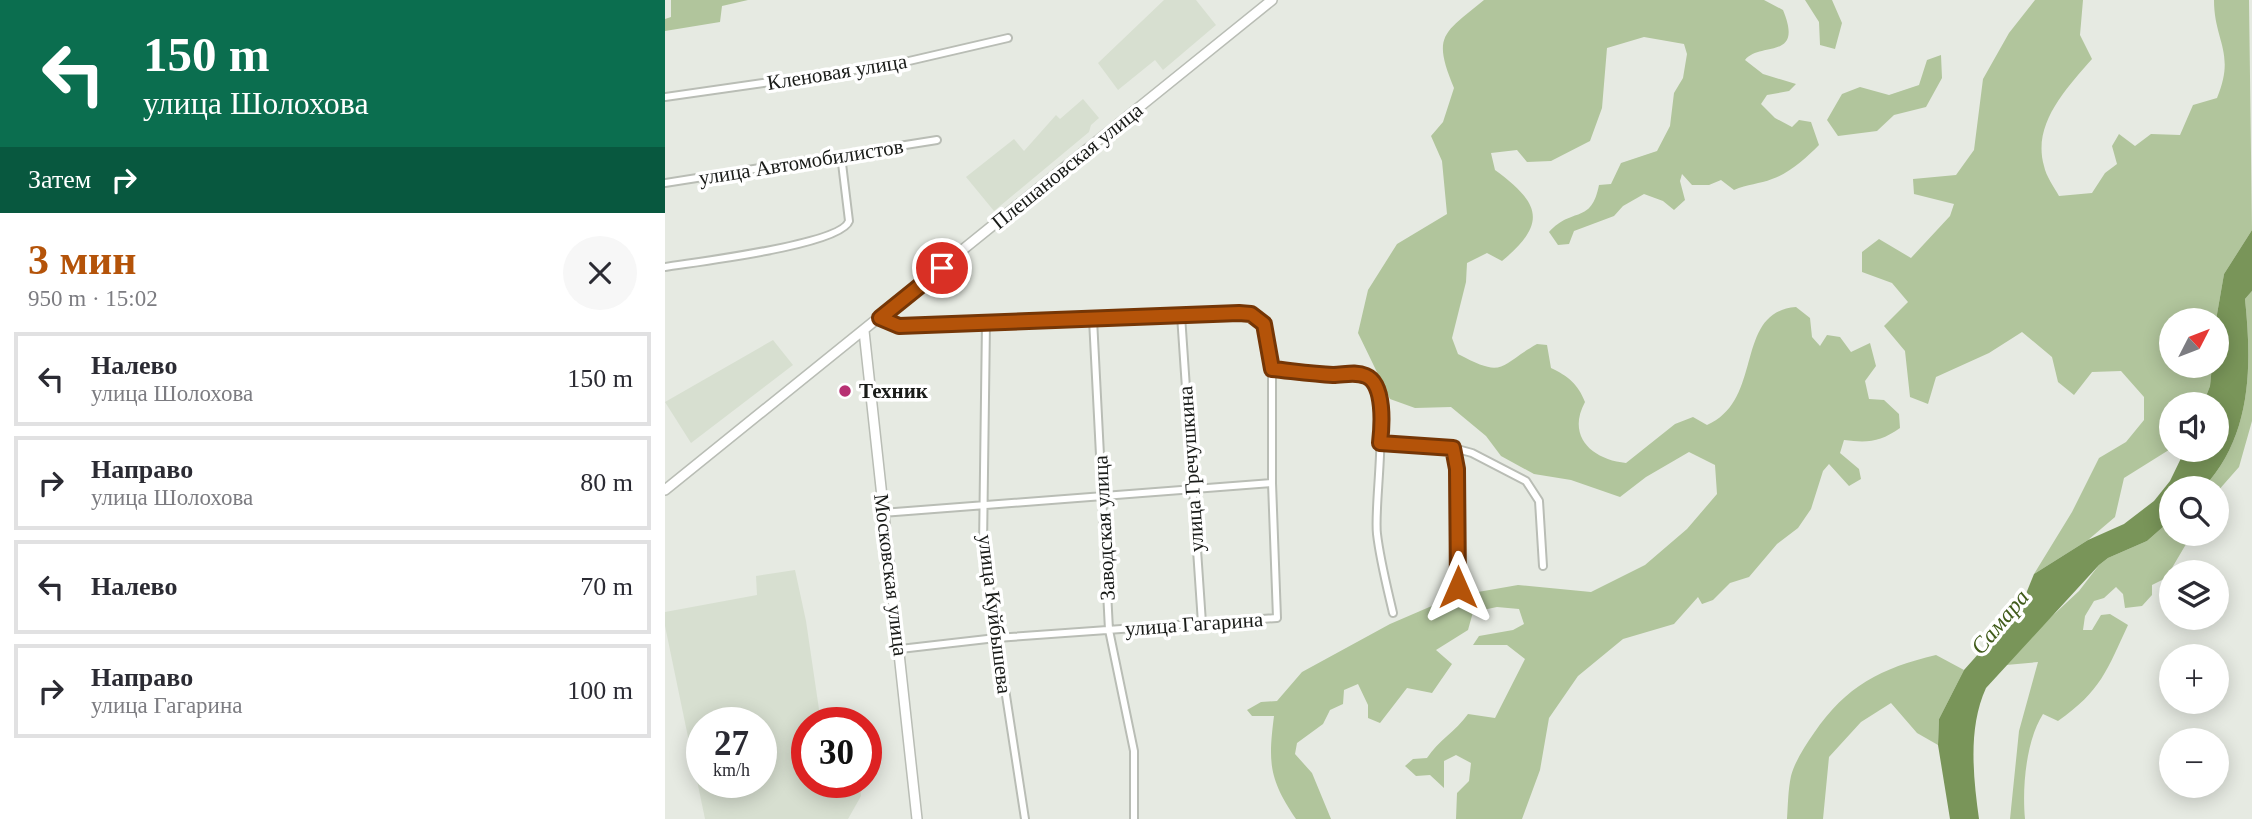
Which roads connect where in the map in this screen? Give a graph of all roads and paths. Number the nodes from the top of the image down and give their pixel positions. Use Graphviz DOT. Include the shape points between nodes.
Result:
graph roads {
  1 [pos="1272,0"];
  2 [pos="1007,38"];
  3 [pos="665,97"];
  4 [pos="937,140"];
  5 [pos="841,155"];
  6 [pos="665,183"];
  7 [pos="665,267"];
  8 [pos="1181,315"];
  9 [pos="880,318"];
  10 [pos="1093,319"];
  11 [pos="986,323"];
  12 [pos="864,331"];
  13 [pos="1272,369"];
  14 [pos="1380,443"];
  15 [pos="1453,448"];
  16 [pos="1272,483"];
  17 [pos="1191,489"];
  18 [pos="665,491"];
  19 [pos="1103,496"];
  20 [pos="983,503"];
  21 [pos="882,513"];
  22 [pos="1543,566"];
  23 [pos="1458,587"];
  24 [pos="1392,613"];
  25 [pos="1202,623"];
  26 [pos="1109,630"];
  27 [pos="996,638"];
  28 [pos="900,649"];
  29 [pos="917,819"];
  30 [pos="1025,819"];
  31 [pos="1134,819"];
  1 -- 9 [label="main road, Плешановская улица"];
  2 -- 3 [label="street, Кленовая улица" via="896,64"];
  4 -- 5 [label="street, улица Автомобилистов"];
  5 -- 6 [label="street, улица Автомобилистов"];
  5 -- 7 [label="street" via="849,221 840,232 816,241"];
  8 -- 10 [label="street"];
  8 -- 13 [label="street, улица Гагарина" via="1251,314 1264,324"];
  8 -- 17 [label="street, улица Гречушкина"];
  9 -- 11 [label="street" via="899,326"];
  9 -- 12 [label="main road, Плешановская улица"];
  10 -- 11 [label="street"];
  10 -- 19 [label="street, Заводская улица"];
  11 -- 20 [label="street, улица Куйбышева"];
  12 -- 18 [label="main road, Плешановская улица"];
  12 -- 21 [label="main road, Московская улица"];
  13 -- 14 [label="street" via="1369,376 1382,420"];
  13 -- 16 [label="street, улица Гагарина"];
  14 -- 15 [label="street"];
  14 -- 24 [label="street" via="1376,532"];
  15 -- 22 [label="street" via="1501,467 1534,492 1539,501"];
  15 -- 23 [label="street"];
  16 -- 17 [label="street"];
  16 -- 25 [label="street, улица Гагарина" via="1277,618"];
  17 -- 19 [label="street"];
  17 -- 25 [label="street, улица Гречушкина"];
  19 -- 20 [label="street"];
  19 -- 26 [label="street, Заводская улица"];
  20 -- 21 [label="street"];
  20 -- 27 [label="street, улица Куйбышева" via="983,546"];
  21 -- 28 [label="main road, Московская улица"];
  25 -- 26 [label="street, улица Гагарина"];
  26 -- 27 [label="street, улица Гагарина"];
  26 -- 31 [label="street, Заводская улица" via="1134,751"];
  27 -- 28 [label="street, улица Гагарина"];
  27 -- 30 [label="street, улица Куйбышева"];
  28 -- 29 [label="main road, Московская улица"];
}
